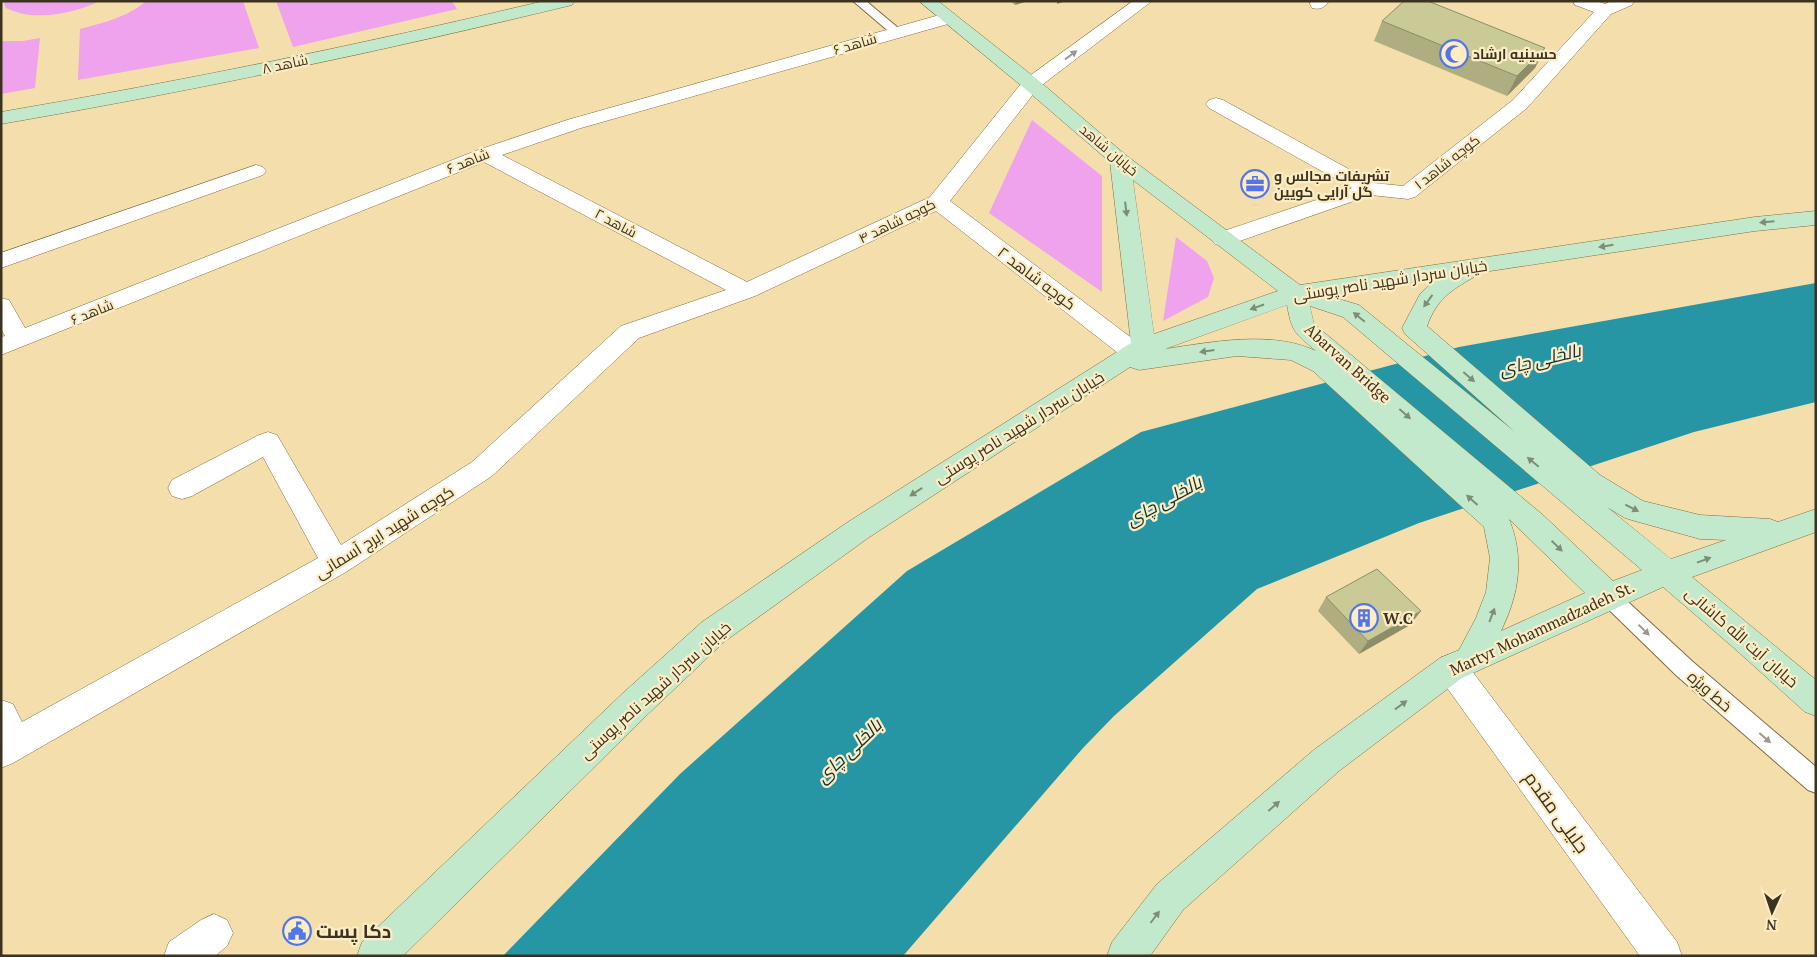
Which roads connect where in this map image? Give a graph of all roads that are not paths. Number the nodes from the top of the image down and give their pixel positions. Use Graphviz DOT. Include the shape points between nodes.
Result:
graph roads {
  1 [pos="566,1"];
  2 [pos="859,1"];
  3 [pos="927,1"];
  4 [pos="1144,1"];
  5 [pos="1580,1"];
  6 [pos="1626,1"];
  7 [pos="1605,10"];
  8 [pos="949,18"];
  9 [pos="897,32"];
  10 [pos="1032,84"];
  11 [pos="1216,104"];
  12 [pos="1,118"];
  13 [pos="485,154"];
  14 [pos="1120,160"];
  15 [pos="256,171"];
  16 [pos="1369,189"];
  17 [pos="938,202"];
  18 [pos="1816,218"];
  19 [pos="1223,239"];
  20 [pos="1,261"];
  21 [pos="1481,265"];
  22 [pos="746,291"];
  23 [pos="1296,293"];
  24 [pos="1,306"];
  25 [pos="10,344"];
  26 [pos="1133,355"];
  27 [pos="1345,374"];
  28 [pos="182,488"];
  29 [pos="1580,488"];
  30 [pos="1816,520"];
  31 [pos="1782,532"];
  32 [pos="336,563"];
  33 [pos="1667,573"];
  34 [pos="1608,596"];
  35 [pos="1461,663"];
  36 [pos="1816,701"];
  37 [pos="6,737"];
  38 [pos="1816,782"];
  39 [pos="214,933"];
  40 [pos="183,956"];
  41 [pos="376,956"];
  42 [pos="1126,956"];
  43 [pos="1663,956"];
  1 -- 12 [label="main road, شاهد ۸" via="293,63"];
  2 -- 9 [label="lane"];
  3 -- 8 [label="main road, خیابان شاهد"];
  10 -- 4 [label="street, کوچه شاهد ۴, one-way"];
  5 -- 7 [label="street"];
  6 -- 7 [label="street"];
  7 -- 16 [label="street, کوچه شاهد ۱" via="1520,104 1408,192"];
  8 -- 9 [label="street, شاهد ۶"];
  8 -- 10 [label="main road, خیابان شاهد"];
  9 -- 13 [label="street, شاهد ۶" via="574,124"];
  10 -- 14 [label="main road, خیابان شاهد"];
  10 -- 17 [label="street, کوچه شاهد ۴"];
  11 -- 16 [label="street"];
  13 -- 22 [label="street, شاهد ۲"];
  13 -- 25 [label="street, شاهد ۶"];
  14 -- 19 [label="main road, خیابان شاهد"];
  14 -- 26 [label="main road, one-way"];
  15 -- 20 [label="street"];
  16 -- 19 [label="street, کوچه شاهد ۱"];
  17 -- 22 [label="street, کوچه شاهد ۴"];
  17 -- 26 [label="street, کوچه شاهد ۲"];
  18 -- 21 [label="main road, خیابان سردار شهید ناصر پوستی, one-way" via="1755,224"];
  19 -- 23 [label="main road, خیابان شاهد"];
  21 -- 23 [label="main road, خیابان سردار شهید ناصر پوستی"];
  21 -- 29 [label="main road, one-way" via="1440,286 1426,301 1414,328"];
  22 -- 32 [label="street, کوچه شهید ایرج آسمانی" via="630,332 482,469"];
  23 -- 26 [label="main road, خیابان سردار شهید ناصر پوستی, one-way"];
  23 -- 27 [label="main road, Abarvan Bridge" via="1303,326"];
  29 -- 23 [label="main road, Abarvan Bridge, one-way" via="1351,311"];
  24 -- 25 [label="street"];
  27 -- 26 [label="main road, one-way" via="1296,352 1237,347"];
  26 -- 41 [label="main road, خیابان سردار شهید ناصر پوستی, one-way" via="858,530 713,632"];
  27 -- 34 [label="main road, Abarvan Bridge, one-way" via="1521,513"];
  35 -- 27 [label="main road, one-way" via="1487,630 1505,583 1502,537 1496,521"];
  28 -- 32 [label="street" via="268,442"];
  29 -- 31 [label="main road, one-way" via="1635,510 1700,527"];
  29 -- 33 [label="main road, Abarvan Bridge"];
  30 -- 31 [label="main road, Martyr Mohammadzadeh St."];
  33 -- 31 [label="main road, Martyr Mohammadzadeh St., one-way"];
  32 -- 37 [label="street, کوچه شهید ایرج آسمانی"];
  33 -- 34 [label="main road, Martyr Mohammadzadeh St."];
  33 -- 36 [label="main road, خیابان آیت الله کاشانی"];
  34 -- 35 [label="main road, Martyr Mohammadzadeh St."];
  34 -- 38 [label="lane, خط ویژه, one-way" via="1685,669"];
  42 -- 35 [label="main road, Martyr Mohammadzadeh St., one-way" via="1170,897 1327,760"];
  35 -- 43 [label="street, جلیلی مقدم"];
  39 -- 40 [label="street"];
}
